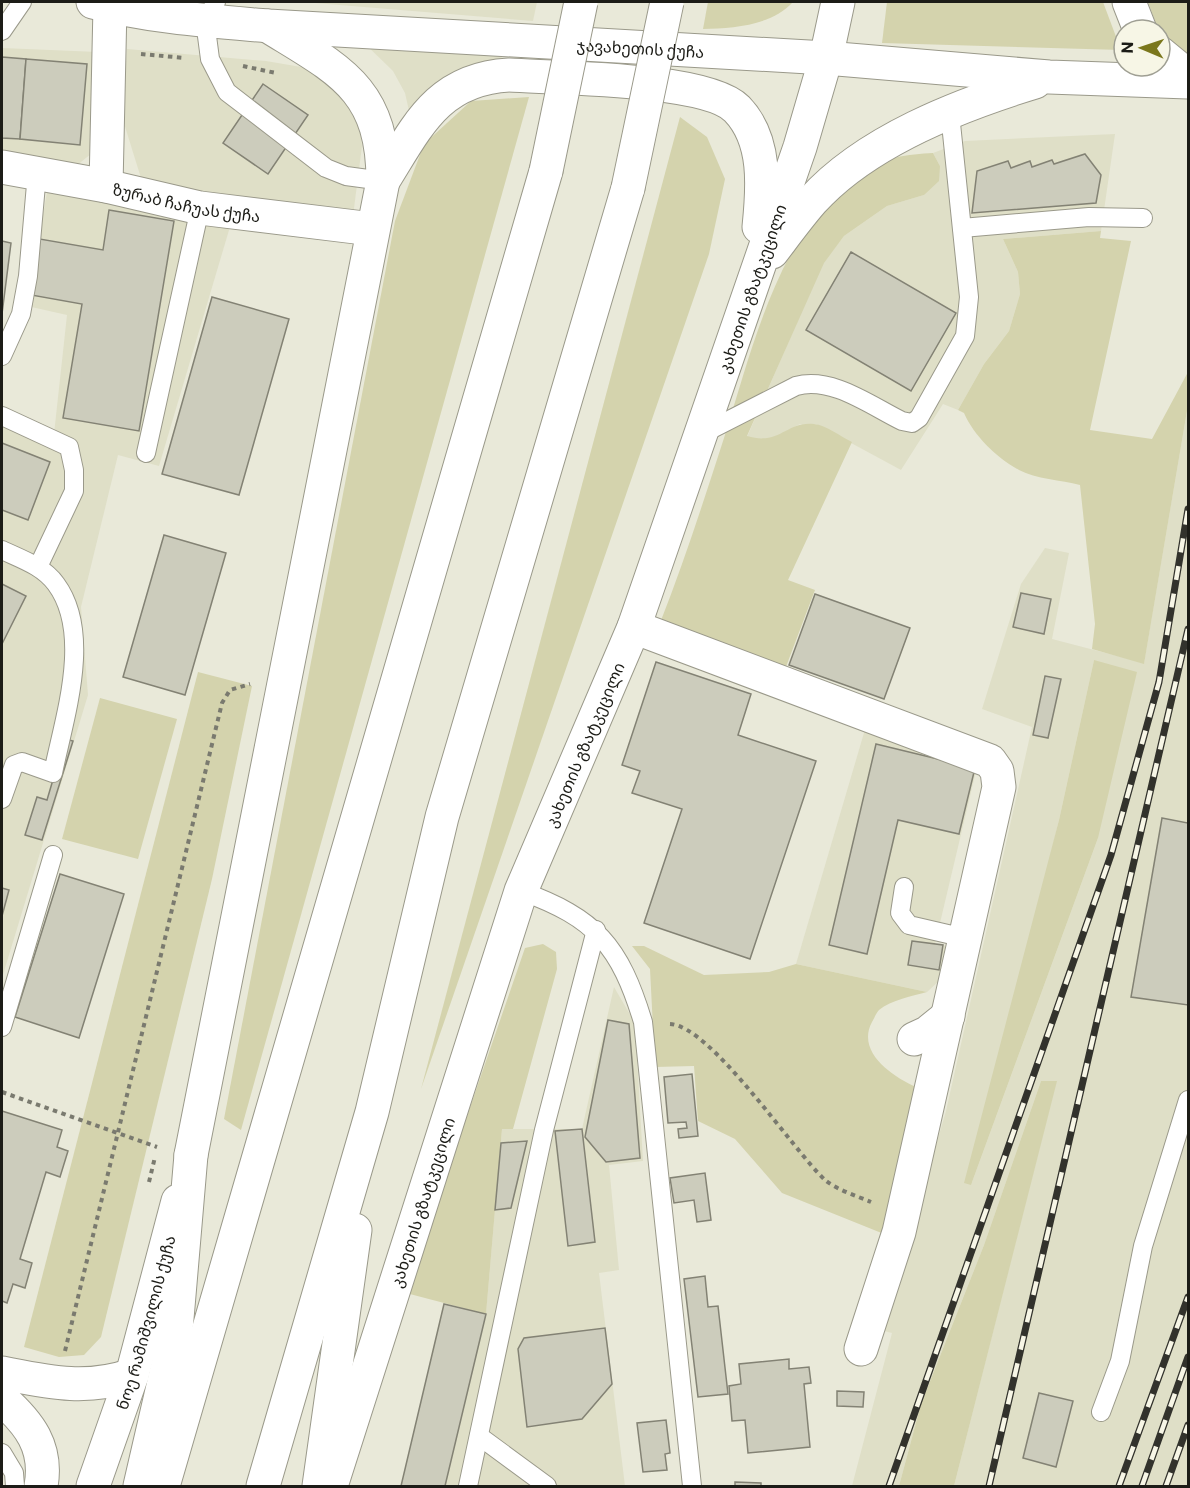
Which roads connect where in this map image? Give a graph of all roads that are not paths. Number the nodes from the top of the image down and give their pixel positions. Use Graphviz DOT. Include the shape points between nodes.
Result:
graph roads {
  1 [pos="22,2"];
  2 [pos="581,2"];
  3 [pos="667,2"];
  4 [pos="838,2"];
  5 [pos="1129,2"];
  6 [pos="109,4"];
  7 [pos="211,11"];
  8 [pos="1135,18"];
  9 [pos="268,26"];
  10 [pos="2,31"];
  11 [pos="826,58"];
  12 [pos="1172,63"];
  13 [pos="1188,76"];
  14 [pos="1049,77"];
  15 [pos="1188,82"];
  16 [pos="950,114"];
  17 [pos="2,167"];
  18 [pos="37,173"];
  19 [pos="383,182"];
  20 [pos="106,186"];
  21 [pos="200,208"];
  22 [pos="1143,218"];
  23 [pos="962,228"];
  24 [pos="372,229"];
  25 [pos="755,275"];
  26 [pos="7,332"];
  27 [pos="2,356"];
  28 [pos="2,416"];
  29 [pos="700,435"];
  30 [pos="146,453"];
  31 [pos="2,550"];
  32 [pos="38,567"];
  33 [pos="634,627"];
  34 [pos="2,799"];
  35 [pos="53,855"];
  36 [pos="904,887"];
  37 [pos="520,891"];
  38 [pos="596,930"];
  39 [pos="965,938"];
  40 [pos="948,1016"];
  41 [pos="2,1027"];
  42 [pos="914,1038"];
  43 [pos="1188,1100"];
  44 [pos="372,1112"];
  45 [pos="191,1155"];
  46 [pos="861,1348"];
  47 [pos="2,1372"];
  48 [pos="132,1375"];
  49 [pos="2,1399"];
  50 [pos="1101,1412"];
  51 [pos="479,1436"];
  52 [pos="2,1453"];
  53 [pos="341,1455"];
  54 [pos="15,1486"];
  55 [pos="41,1486"];
  56 [pos="93,1486"];
  57 [pos="140,1486"];
  58 [pos="163,1486"];
  59 [pos="263,1486"];
  60 [pos="319,1486"];
  61 [pos="332,1486"];
  62 [pos="348,1486"];
  63 [pos="468,1486"];
  64 [pos="547,1486"];
  65 [pos="692,1486"];
  1 -- 10 [label="lane"];
  2 -- 58 [label="main road, bridge" via="546,171"];
  3 -- 44 [label="main road, bridge" via="628,188 442,817"];
  4 -- 11 [label="main road, კახეთის გზატკეცილი"];
  5 -- 8 [label="main road"];
  6 -- 7 [label="main road, ჯავახეთის ქუჩა"];
  6 -- 20 [label="main road"];
  7 -- 9 [label="main road, ჯავახეთის ქუჩა"];
  7 -- 19 [label="lane" via="210,59 227,92 326,168"];
  9 -- 11 [label="main road, ჯავახეთის ქუჩა"];
  9 -- 19 [label="main road" via="340,71 361,95 374,117 380,139"];
  11 -- 14 [label="main road, ჯავახეთის ქუჩა"];
  11 -- 25 [label="main road, კახეთის გზატკეცილი"];
  12 -- 13 [label="main road"];
  14 -- 15 [label="main road, ჯავახეთის ქუჩა"];
  14 -- 16 [label="main road"];
  16 -- 23 [label="lane"];
  16 -- 25 [label="main road" via="858,160 812,201"];
  17 -- 18 [label="main road, ზურაბ ჩაჩუას ქუჩა"];
  18 -- 20 [label="main road, ზურაბ ჩაჩუას ქუჩა"];
  18 -- 26 [label="lane" via="21,314"];
  19 -- 24 [label="main road"];
  19 -- 25 [label="main road" via="428,109 456,88 482,78 509,75 701,91 737,109 758,151 764,180"];
  20 -- 21 [label="main road, ზურაბ ჩაჩუას ქუჩა"];
  21 -- 24 [label="main road, ზურაბ ჩაჩუას ქუჩა"];
  21 -- 30 [label="lane"];
  22 -- 23 [label="lane" via="1089,217"];
  23 -- 29 [label="lane" via="969,297 965,336 919,418 912,423 902,421 828,385 811,382"];
  24 -- 45 [label="main road"];
  25 -- 29 [label="main road, კახეთის გზატკეცილი"];
  26 -- 27 [label="lane"];
  28 -- 32 [label="lane" via="69,447 74,491"];
  29 -- 33 [label="main road, კახეთის გზატკეცილი"];
  31 -- 32 [label="lane"];
  32 -- 34 [label="lane" via="56,584 73,622 73,670 53,773 22,762 14,765"];
  33 -- 37 [label="main road, კახეთის გზატკეცილი"];
  33 -- 39 [label="main road" via="990,761 997,771 999,787"];
  35 -- 41 [label="lane"];
  36 -- 39 [label="lane" via="900,913 909,925"];
  37 -- 38 [label="lane" via="559,904"];
  37 -- 53 [label="main road, კახეთის გზატკეცილი"];
  38 -- 51 [label="lane" via="544,1130"];
  38 -- 65 [label="lane" via="630,980 643,1022"];
  39 -- 40 [label="main road"];
  40 -- 42 [label="main road"];
  40 -- 46 [label="main road" via="903,1214"];
  43 -- 50 [label="lane" via="1143,1246 1120,1361"];
  44 -- 59 [label="main road"];
  44 -- 60 [label="main road"];
  45 -- 48 [label="main road, ნოე რამიშვილის ქუჩა"];
  45 -- 57 [label="main road" via="176,1330"];
  47 -- 48 [label="main road" via="56,1383 107,1383"];
  48 -- 56 [label="main road, ნოე რამიშვილის ქუჩა"];
  49 -- 55 [label="main road" via="26,1420 39,1446"];
  51 -- 63 [label="lane"];
  51 -- 64 [label="lane"];
  52 -- 54 [label="lane" via="14,1473"];
  53 -- 61 [label="main road, კახეთის გზატკეცილი"];
  53 -- 62 [label="lane"];
}
